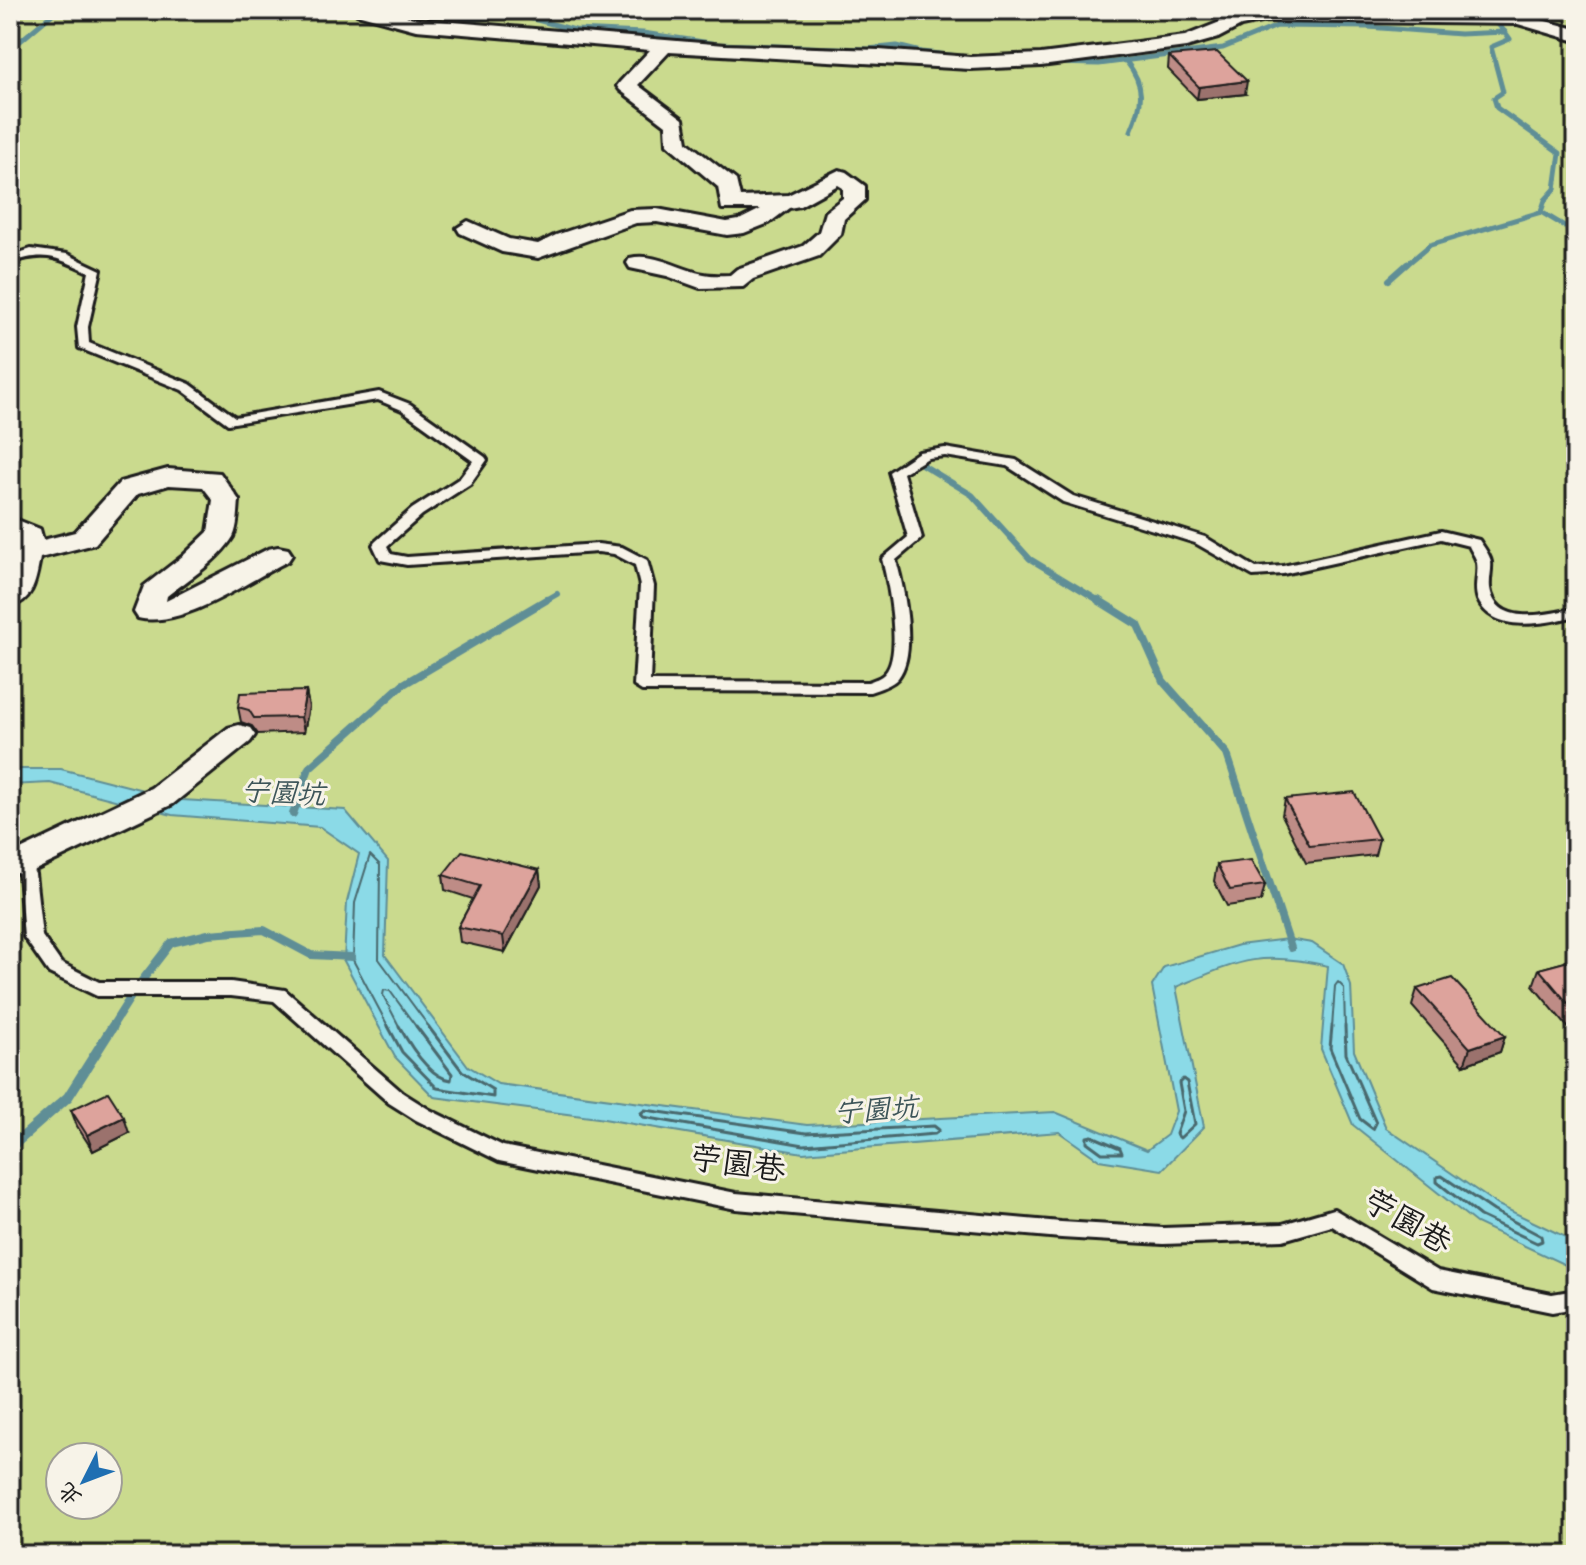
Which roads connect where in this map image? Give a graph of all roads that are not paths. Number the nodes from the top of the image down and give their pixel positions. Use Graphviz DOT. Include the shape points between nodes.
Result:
graph roads {
  1 [pos="363,10"];
  2 [pos="1576,35"];
  3 [pos="664,46"];
  4 [pos="783,202"];
  5 [pos="468,228"];
  6 [pos="10,260"];
  7 [pos="638,263"];
  8 [pos="10,525"];
  9 [pos="27,553"];
  10 [pos="278,555"];
  11 [pos="10,598"];
  12 [pos="1576,612"];
  13 [pos="239,735"];
  14 [pos="15,859"];
  15 [pos="1576,1299"];
  1 -- 3 [label="street" via="416,24"];
  2 -- 3 [label="street" via="1519,19 1309,14 1236,22 1186,41 984,63"];
  3 -- 4 [label="street" via="627,86 676,123 677,144 728,185 730,204"];
  4 -- 5 [label="street" via="747,225 722,230 663,216 633,216 541,251 508,247"];
  4 -- 7 [label="street" via="839,176 854,186 854,200 833,217 830,234 811,251 735,282 700,281"];
  6 -- 12 [label="lane" via="23,251 59,254 95,270 95,287 79,331 83,345 186,387 233,421 379,396 406,407 480,460 465,481 417,512 380,545 385,557 407,561 598,548 617,550 642,563 647,586 642,686 870,687 891,677 899,660 889,559 915,538 896,472 924,455 945,452 1011,463 1068,499 1200,540 1253,572 1441,535 1474,543 1484,562 1481,596 1491,610 1511,618 1541,619"];
  8 -- 9 [label="street" via="30,535"];
  9 -- 10 [label="street" via="85,538 129,488 168,477 211,479 226,500 221,534 154,592 148,612 169,611"];
  9 -- 11 [label="street" via="20,587"];
  13 -- 14 [label="street" via="162,796"];
  14 -- 15 [label="lane, 苧園巷" via="27,874 33,937 55,968 97,989 231,989 279,995 396,1098 499,1153 736,1201 1061,1230 1163,1236 1283,1232 1334,1217 1433,1279 1552,1303"];
}
